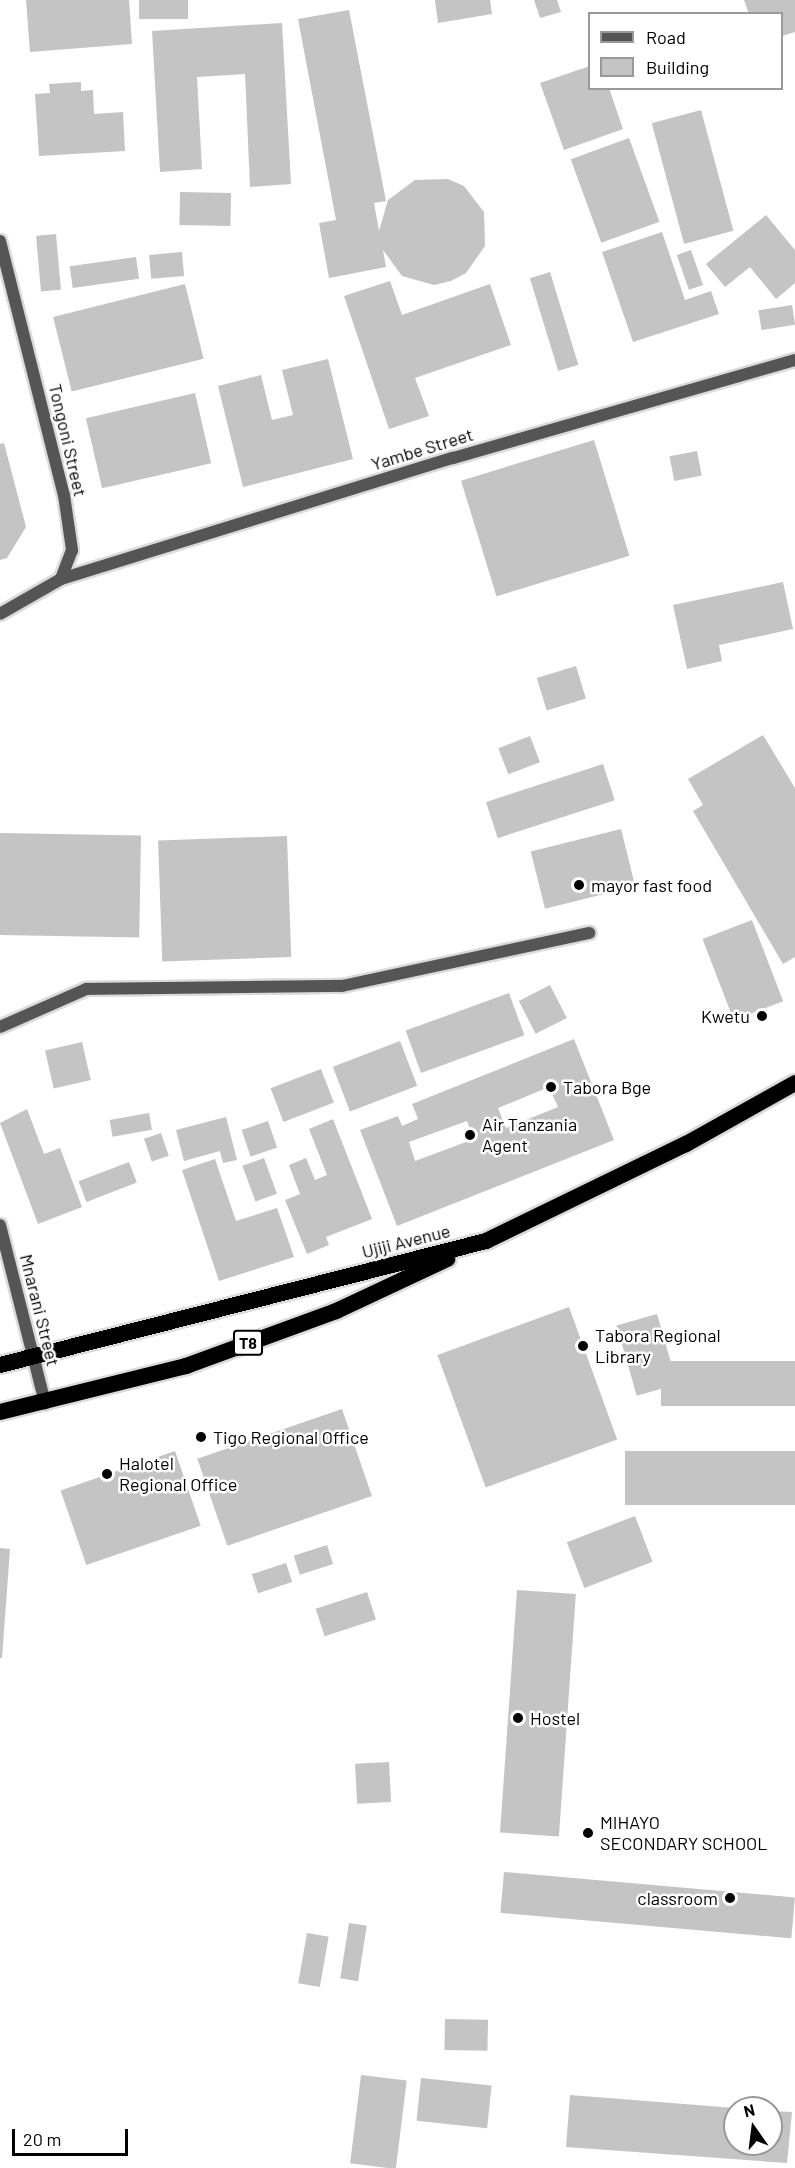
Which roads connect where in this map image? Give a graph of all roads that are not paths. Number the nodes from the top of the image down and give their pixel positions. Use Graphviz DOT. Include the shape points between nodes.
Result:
graph roads {
  1 [pos="0,241"];
  2 [pos="795,360"];
  3 [pos="61,579"];
  4 [pos="0,614"];
  5 [pos="589,933"];
  6 [pos="0,1027"];
  7 [pos="795,1083"];
  8 [pos="0,1226"];
  9 [pos="486,1241"];
  10 [pos="34,1359"];
  11 [pos="0,1365"];
  12 [pos="45,1403"];
  13 [pos="0,1412"];
  1 -- 3 [label="street, Tongoni Street" via="64,495 72,550"];
  2 -- 3 [label="street, Yambe Street" via="453,458"];
  3 -- 4 [label="street"];
  5 -- 6 [label="street" via="342,986 86,989"];
  7 -- 9 [label="highway, Ujiji Avenue / T8" via="686,1144"];
  8 -- 10 [label="street, Mnarani Street"];
  9 -- 10 [label="highway, Ujiji Avenue / T8"];
  9 -- 12 [label="highway, T8" via="336,1311 186,1366"];
  10 -- 11 [label="highway, Ujiji Avenue / T8"];
  10 -- 12 [label="street, Mnarani Street"];
  12 -- 13 [label="highway, T8"];
}
